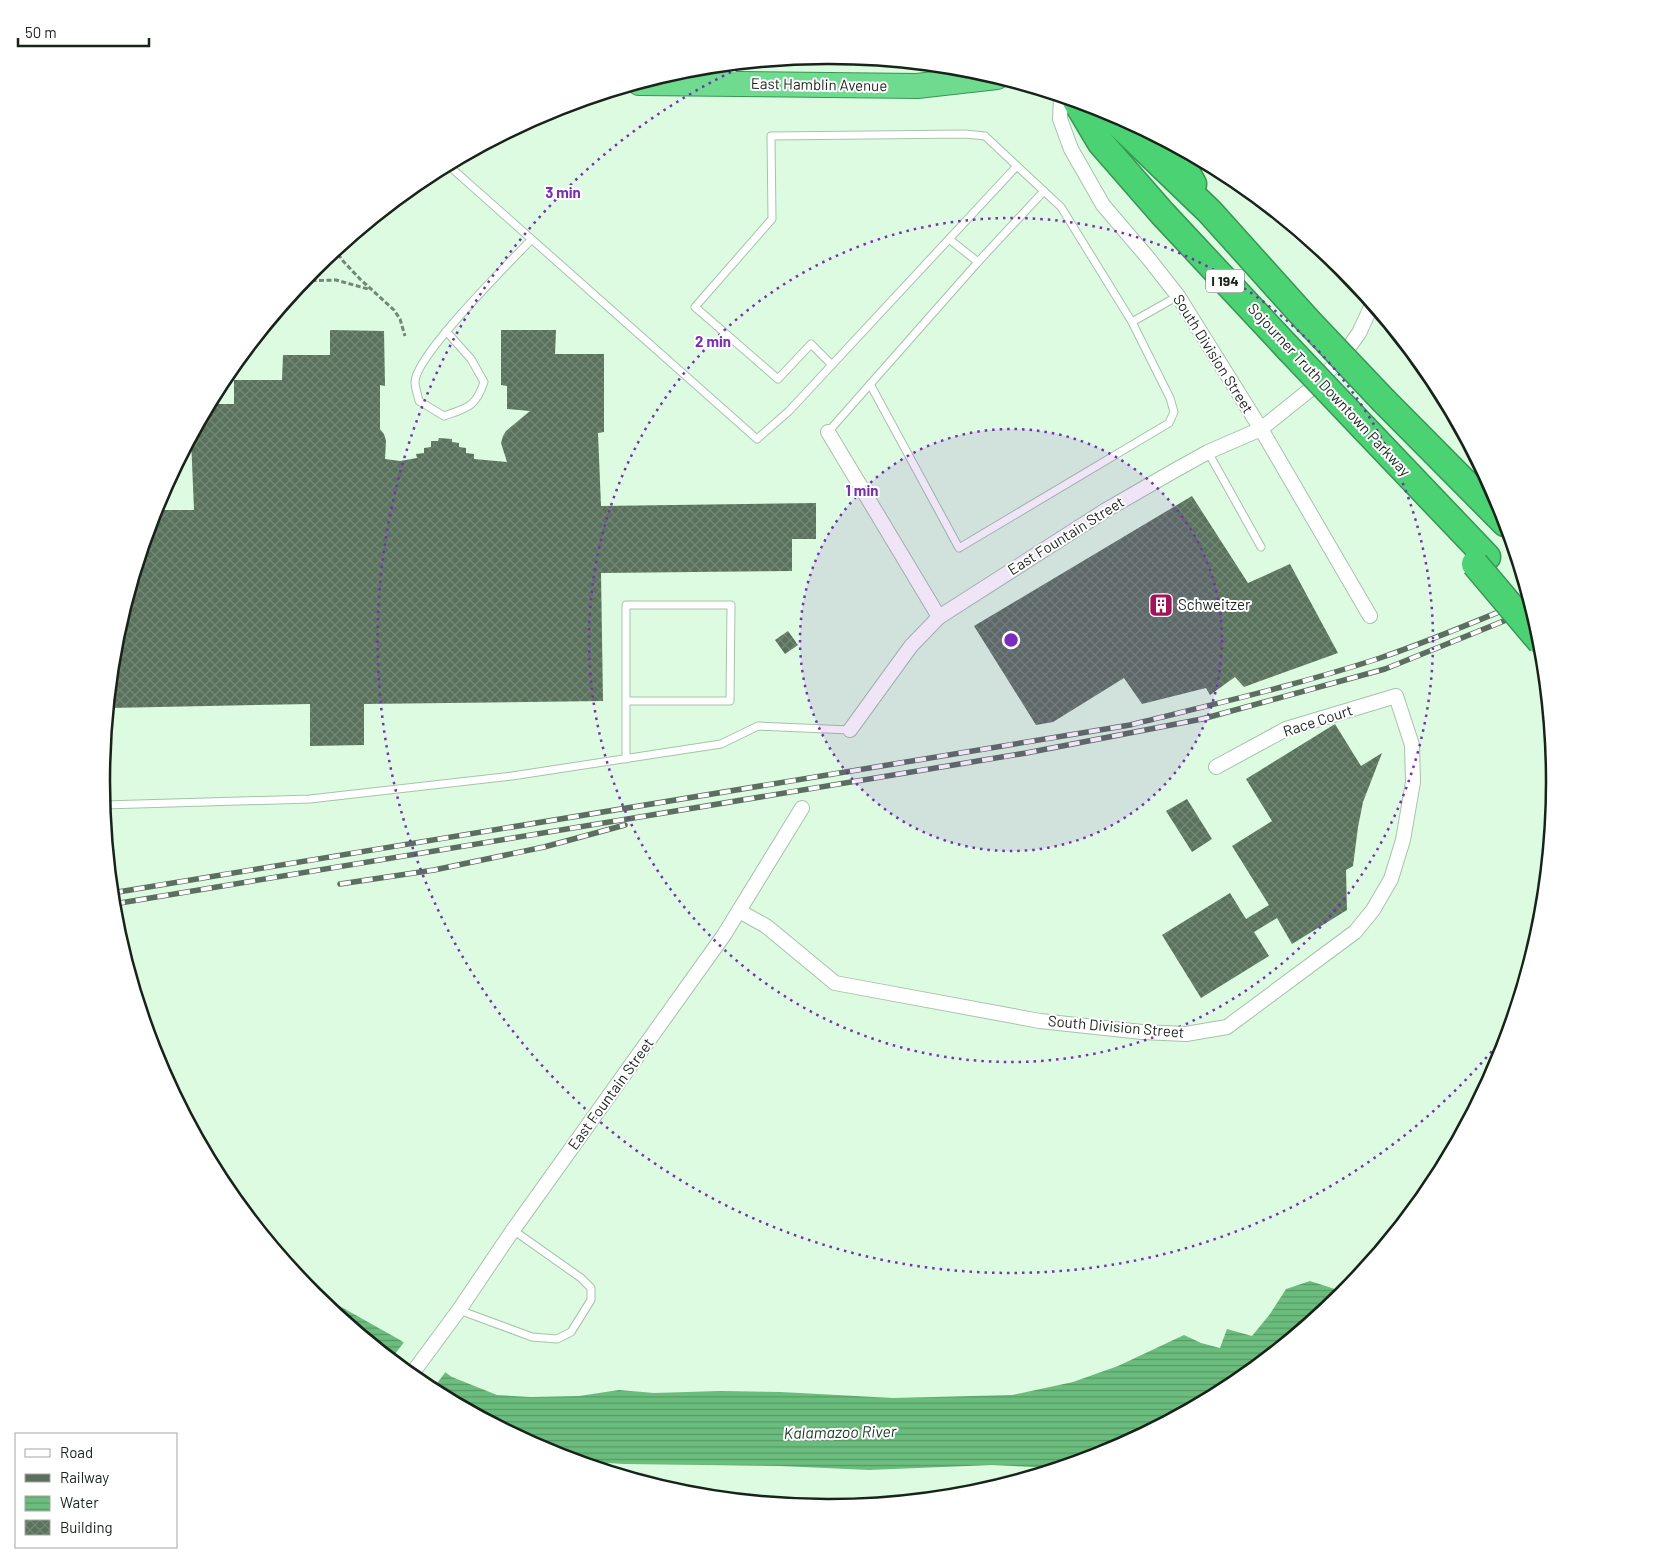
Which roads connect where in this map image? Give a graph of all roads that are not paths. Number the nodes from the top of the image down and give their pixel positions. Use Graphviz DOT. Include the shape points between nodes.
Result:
graph roads {
  1 [pos="732,74"];
  2 [pos="975,80"];
  3 [pos="673,81"];
  4 [pos="1061,103"];
  5 [pos="1081,110"];
  6 [pos="1121,127"];
  7 [pos="1177,155"];
  8 [pos="1017,166"];
  9 [pos="453,170"];
  10 [pos="1044,191"];
  11 [pos="1210,212"];
  12 [pos="949,239"];
  13 [pos="531,240"];
  14 [pos="978,262"];
  15 [pos="1178,296"];
  16 [pos="1370,310"];
  17 [pos="1132,322"];
  18 [pos="446,331"];
  19 [pos="832,365"];
  20 [pos="870,384"];
  21 [pos="1261,429"];
  22 [pos="828,432"];
  23 [pos="1208,452"];
  24 [pos="1492,510"];
  25 [pos="1262,547"];
  26 [pos="1481,560"];
  27 [pos="1521,597"];
  28 [pos="1370,616"];
  29 [pos="939,617"];
  30 [pos="1528,624"];
  31 [pos="1396,696"];
  32 [pos="626,701"];
  33 [pos="850,730"];
  34 [pos="626,759"];
  35 [pos="1216,767"];
  36 [pos="111,805"];
  37 [pos="802,808"];
  38 [pos="740,911"];
  39 [pos="513,1230"];
  40 [pos="459,1310"];
  41 [pos="416,1369"];
  1 -- 2 [label="highway, East Hamblin Avenue" via="917,86"];
  1 -- 3 [label="highway, East Hamblin Avenue"];
  4 -- 15 [label="street, South Division Street" via="1060,119 1071,149 1103,205"];
  5 -- 26 [label="highway, Sojourner Truth Downtown Parkway / I 194, bridge" via="1101,143 1162,213 1461,529"];
  6 -- 11 [label="highway, Sojourner Truth Downtown Parkway / I 194"];
  7 -- 11 [label="highway"];
  8 -- 10 [label="lane"];
  8 -- 12 [label="lane"];
  8 -- 19 [label="lane" via="985,136 771,136 772,219 694,307 778,379 812,344"];
  9 -- 13 [label="lane"];
  10 -- 14 [label="lane"];
  10 -- 17 [label="lane" via="1061,206"];
  11 -- 24 [label="highway, Sojourner Truth Downtown Parkway / I 194, bridge" via="1308,321"];
  12 -- 14 [label="lane"];
  12 -- 19 [label="lane"];
  13 -- 18 [label="lane"];
  13 -- 19 [label="lane" via="757,439 789,411"];
  14 -- 20 [label="lane"];
  15 -- 17 [label="lane"];
  15 -- 21 [label="street, South Division Street"];
  16 -- 21 [label="street, East Fountain Street" via="1359,333 1317,384"];
  17 -- 20 [label="lane" via="1170,398 1174,412 1169,424 959,548"];
  18 -- 18 [label="lane" via="427,353 414,381 419,401 444,416 466,408 479,397 484,382 471,360"];
  20 -- 22 [label="lane"];
  21 -- 23 [label="street, East Fountain Street"];
  21 -- 28 [label="street, South Division Street"];
  22 -- 29 [label="street"];
  23 -- 25 [label="lane"];
  23 -- 29 [label="street, East Fountain Street" via="1106,510"];
  26 -- 27 [label="highway, Sojourner Truth Downtown Parkway / I 194"];
  26 -- 30 [label="highway, bridge"];
  29 -- 33 [label="street, East Fountain Street" via="911,646"];
  31 -- 35 [label="street, Race Court" via="1286,729"];
  31 -- 38 [label="street, South Division Street" via="1412,745 1413,782 1403,840 1391,879 1373,910 1355,932 1227,1027 1186,1034 1050,1022 835,983 766,926"];
  32 -- 32 [label="lane" via="626,605 731,605 730,701"];
  32 -- 34 [label="lane"];
  33 -- 34 [label="lane" via="758,726 722,744"];
  34 -- 36 [label="lane" via="512,776 310,799"];
  37 -- 38 [label="street, East Fountain Street"];
  38 -- 39 [label="street, East Fountain Street"];
  39 -- 40 [label="street, East Fountain Street"];
  39 -- 40 [label="lane" via="592,1288 591,1300 571,1332 557,1339 532,1337"];
  40 -- 41 [label="street, East Fountain Street"];
}
